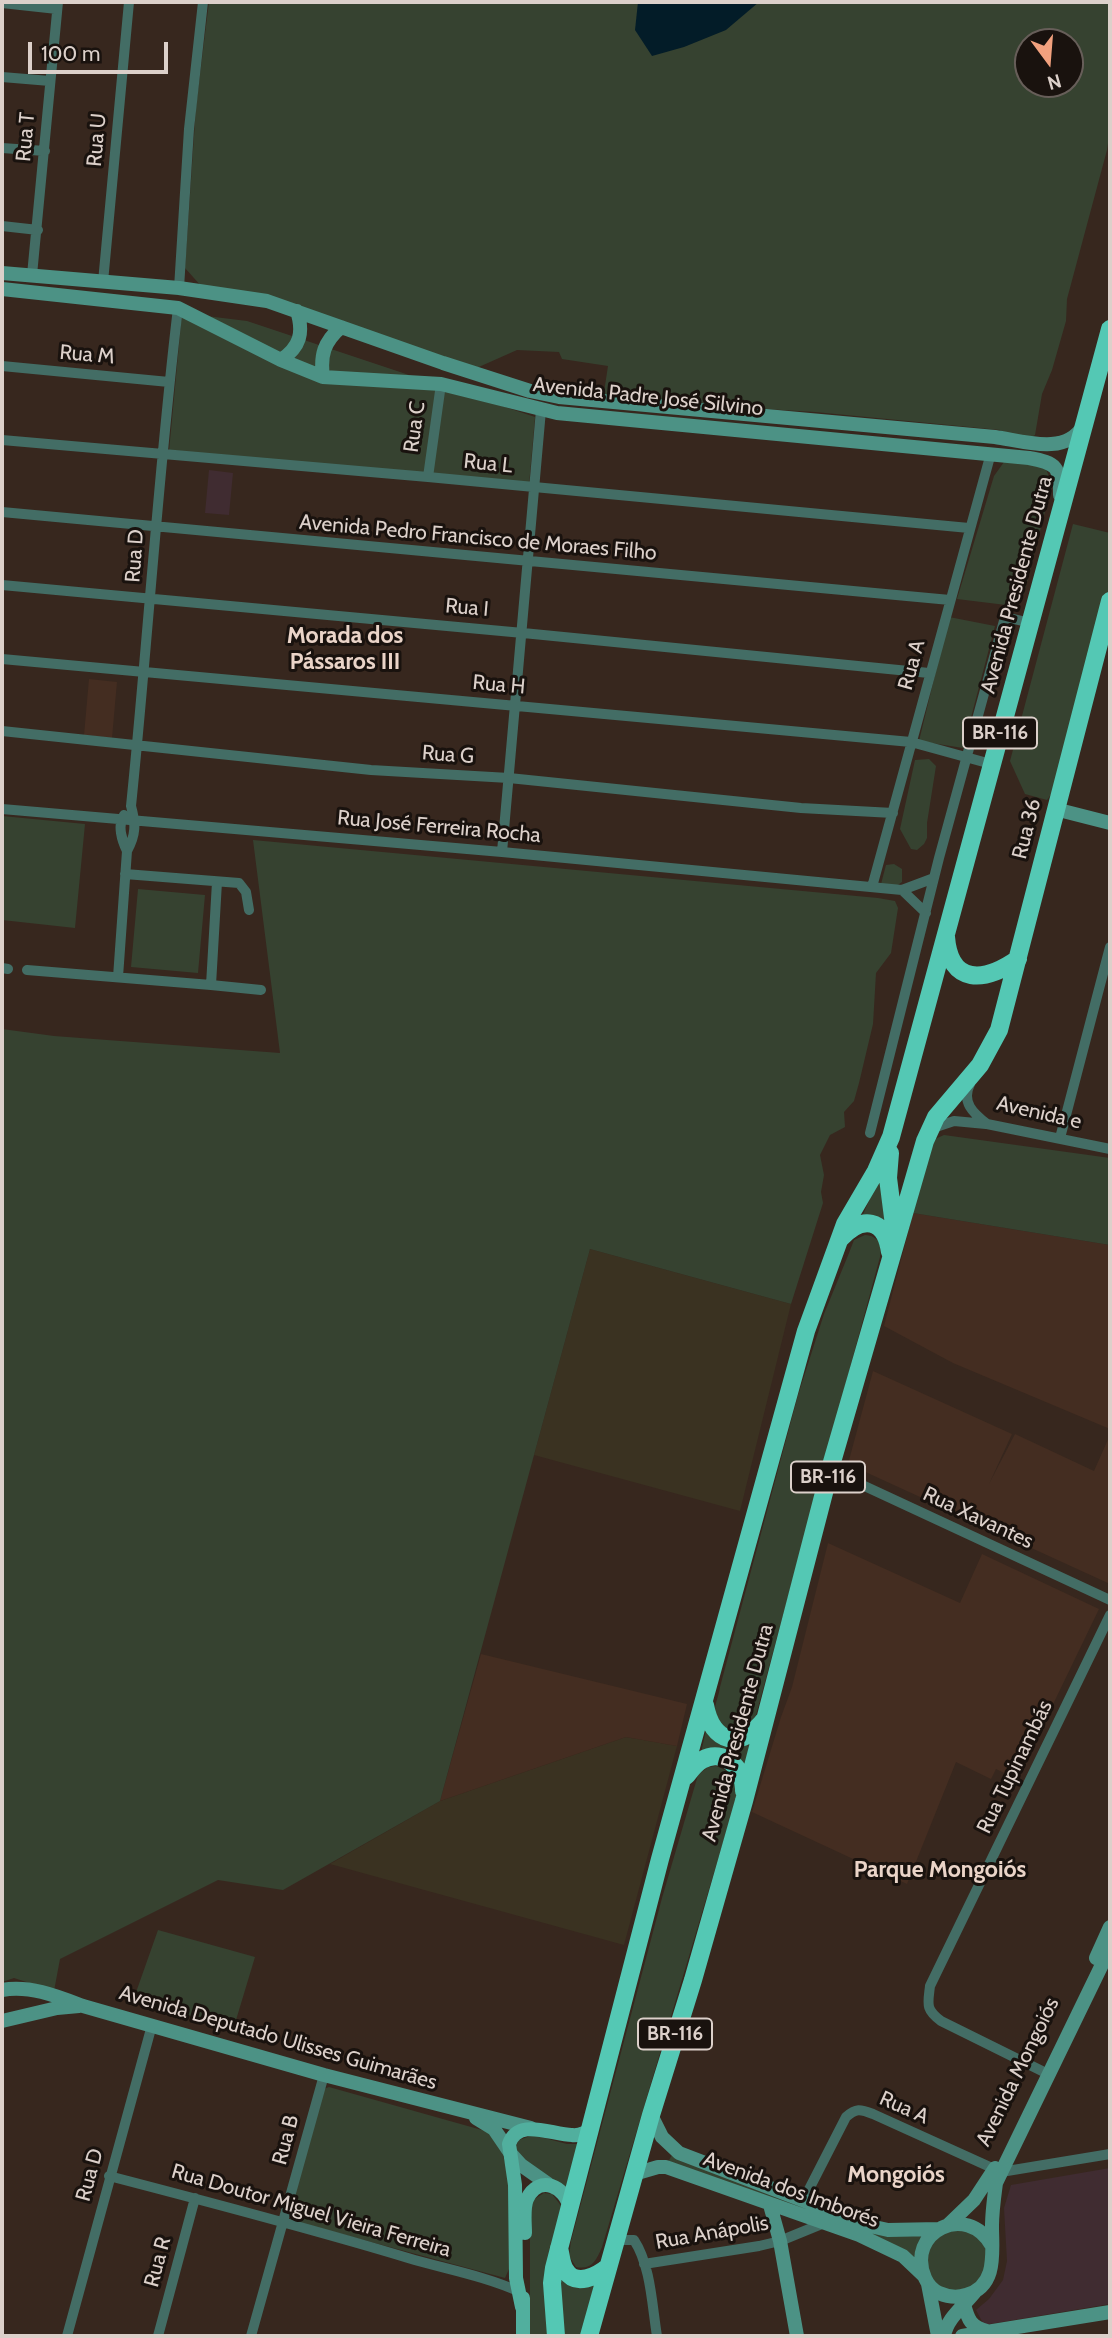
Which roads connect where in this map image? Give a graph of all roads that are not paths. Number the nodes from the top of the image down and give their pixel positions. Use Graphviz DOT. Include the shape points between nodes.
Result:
graph roads {
  1 [pos="129,2"];
  2 [pos="203,2"];
  3 [pos="2,3"];
  4 [pos="57,5"];
  5 [pos="2,76"];
  6 [pos="50,81"];
  7 [pos="2,148"];
  8 [pos="45,151"];
  9 [pos="2,226"];
  10 [pos="38,230"];
  11 [pos="2,273"];
  12 [pos="32,275"];
  13 [pos="103,282"];
  14 [pos="179,288"];
  15 [pos="2,289"];
  16 [pos="178,308"];
  17 [pos="297,311"];
  18 [pos="341,327"];
  19 [pos="1110,329"];
  20 [pos="281,360"];
  21 [pos="2,366"];
  22 [pos="323,377"];
  23 [pos="169,382"];
  24 [pos="441,383"];
  25 [pos="541,410"];
  26 [pos="1085,421"];
  27 [pos="2,440"];
  28 [pos="991,453"];
  29 [pos="163,455"];
  30 [pos="428,477"];
  31 [pos="534,488"];
  32 [pos="1062,506"];
  33 [pos="2,512"];
  34 [pos="157,527"];
  35 [pos="970,528"];
  36 [pos="528,562"];
  37 [pos="2,585"];
  38 [pos="151,599"];
  39 [pos="950,600"];
  40 [pos="1110,601"];
  41 [pos="1031,623"];
  42 [pos="523,633"];
  43 [pos="2,659"];
  44 [pos="145,672"];
  45 [pos="929,673"];
  46 [pos="517,706"];
  47 [pos="2,731"];
  48 [pos="911,742"];
  49 [pos="137,745"];
  50 [pos="967,757"];
  51 [pos="991,764"];
  52 [pos="509,778"];
  53 [pos="131,806"];
  54 [pos="2,808"];
  55 [pos="1055,810"];
  56 [pos="893,813"];
  57 [pos="121,819"];
  58 [pos="135,821"];
  59 [pos="1110,823"];
  60 [pos="127,851"];
  61 [pos="502,852"];
  62 [pos="125,874"];
  63 [pos="934,878"];
  64 [pos="217,882"];
  65 [pos="872,887"];
  66 [pos="902,890"];
  67 [pos="249,910"];
  68 [pos="926,913"];
  69 [pos="945,933"];
  70 [pos="1110,947"];
  71 [pos="1018,959"];
  72 [pos="27,970"];
  73 [pos="118,977"];
  74 [pos="211,985"];
  75 [pos="261,990"];
  76 [pos="980,1065"];
  77 [pos="987,1124"];
  78 [pos="929,1130"];
  79 [pos="870,1133"];
  80 [pos="891,1137"];
  81 [pos="1060,1138"];
  82 [pos="1110,1149"];
  83 [pos="896,1240"];
  84 [pos="837,1243"];
  85 [pos="891,1259"];
  86 [pos="830,1470"];
  87 [pos="1110,1600"];
  88 [pos="1110,1615"];
  89 [pos="704,1702"];
  90 [pos="767,1717"];
  91 [pos="681,1787"];
  92 [pos="744,1801"];
  93 [pos="1110,1927"];
  94 [pos="1110,1948"];
  95 [pos="2,1990"];
  96 [pos="83,2006"];
  97 [pos="2,2021"];
  98 [pos="152,2025"];
  99 [pos="1042,2071"];
  100 [pos="324,2075"];
  101 [pos="463,2110"];
  102 [pos="650,2115"];
  103 [pos="531,2128"];
  104 [pos="589,2131"];
  105 [pos="675,2150"];
  106 [pos="511,2154"];
  107 [pos="1110,2154"];
  108 [pos="666,2167"];
  109 [pos="998,2171"];
  110 [pos="634,2174"];
  111 [pos="109,2176"];
  112 [pos="548,2184"];
  113 [pos="195,2198"];
  114 [pos="803,2201"];
  115 [pos="770,2205"];
  116 [pos="569,2209"];
  117 [pos="284,2221"];
  118 [pos="824,2223"];
  119 [pos="943,2227"];
  120 [pos="615,2240"];
  121 [pos="780,2241"];
  122 [pos="992,2246"];
  123 [pos="559,2248"];
  124 [pos="645,2264"];
  125 [pos="608,2267"];
  126 [pos="926,2280"];
  127 [pos="518,2288"];
  128 [pos="976,2291"];
  129 [pos="964,2304"];
  130 [pos="1110,2312"];
  131 [pos="992,2332"];
  132 [pos="67,2336"];
  133 [pos="158,2336"];
  134 [pos="251,2336"];
  135 [pos="523,2336"];
  136 [pos="556,2336"];
  137 [pos="589,2336"];
  138 [pos="657,2336"];
  139 [pos="797,2336"];
  140 [pos="938,2336"];
  141 [pos="944,2336"];
  142 [pos="962,2336"];
  1 -- 13 [label="street, Rua U"];
  2 -- 14 [label="street"];
  3 -- 4 [label="street"];
  4 -- 6 [label="street, Rua T"];
  5 -- 6 [label="street"];
  6 -- 8 [label="street, Rua T"];
  7 -- 8 [label="street"];
  8 -- 10 [label="street, Rua T"];
  9 -- 10 [label="street"];
  10 -- 12 [label="street, Rua T"];
  11 -- 12 [label="main road, Avenida Padre José Silvino"];
  12 -- 13 [label="main road, Avenida Padre José Silvino"];
  13 -- 14 [label="main road, Avenida Padre José Silvino"];
  14 -- 17 [label="main road, Avenida Padre José Silvino" via="244,296"];
  15 -- 16 [label="main road, Avenida Padre José Silvino"];
  16 -- 20 [label="main road, Avenida Padre José Silvino"];
  16 -- 23 [label="street, Rua D"];
  17 -- 18 [label="main road, Avenida Padre José Silvino"];
  17 -- 20 [label="main road" via="301,324 298,345"];
  18 -- 22 [label="main road" via="326,343"];
  18 -- 26 [label="main road, Avenida Padre José Silvino" via="530,391 569,398 1057,445 1078,434"];
  19 -- 26 [label="highway, Avenida Presidente Dutra / BR-116"];
  20 -- 22 [label="main road, Avenida Padre José Silvino"];
  21 -- 23 [label="street, Rua M"];
  22 -- 24 [label="main road, Avenida Padre José Silvino"];
  23 -- 29 [label="street, Rua D"];
  24 -- 25 [label="main road, Avenida Padre José Silvino"];
  24 -- 30 [label="street, Rua C"];
  25 -- 28 [label="main road, Avenida Padre José Silvino"];
  25 -- 31 [label="street"];
  26 -- 32 [label="highway, Avenida Presidente Dutra / BR-116"];
  27 -- 29 [label="street, Rua L"];
  28 -- 32 [label="main road, Avenida Padre José Silvino" via="1047,461 1058,470"];
  28 -- 35 [label="street, Rua A"];
  29 -- 30 [label="street, Rua L"];
  29 -- 34 [label="street, Rua D"];
  30 -- 31 [label="street, Rua L"];
  31 -- 35 [label="street, Rua L"];
  31 -- 36 [label="street"];
  32 -- 41 [label="highway, Avenida Presidente Dutra / BR-116"];
  33 -- 34 [label="street, Avenida Pedro Francisco de Moraes Filho"];
  34 -- 36 [label="street, Avenida Pedro Francisco de Moraes Filho"];
  34 -- 38 [label="street, Rua D"];
  35 -- 39 [label="street, Rua A"];
  36 -- 39 [label="street, Avenida Pedro Francisco de Moraes Filho"];
  36 -- 42 [label="street"];
  37 -- 38 [label="street, Rua I"];
  38 -- 42 [label="street, Rua I"];
  38 -- 44 [label="street, Rua D"];
  39 -- 45 [label="street, Rua A"];
  40 -- 55 [label="highway, Rua 36"];
  41 -- 50 [label="street" via="1005,617"];
  41 -- 51 [label="highway, Avenida Presidente Dutra / BR-116"];
  42 -- 45 [label="street, Rua I"];
  42 -- 46 [label="street"];
  43 -- 44 [label="street, Rua H"];
  44 -- 46 [label="street, Rua H"];
  44 -- 49 [label="street, Rua D"];
  45 -- 48 [label="street, Rua A"];
  46 -- 48 [label="street, Rua H"];
  46 -- 52 [label="street"];
  47 -- 49 [label="street, Rua G"];
  48 -- 50 [label="street, Rua H"];
  48 -- 56 [label="street, Rua A"];
  49 -- 52 [label="street, Rua G" via="371,770"];
  49 -- 53 [label="street, Rua D"];
  50 -- 51 [label="street, Rua H"];
  50 -- 63 [label="street"];
  51 -- 69 [label="highway, Avenida Presidente Dutra / BR-116"];
  52 -- 56 [label="street, Rua G"];
  52 -- 61 [label="street"];
  53 -- 57 [label="street"];
  53 -- 58 [label="street, Rua D"];
  54 -- 57 [label="street, Rua José Ferreira Rocha"];
  55 -- 59 [label="main road"];
  55 -- 71 [label="highway, Rua 36"];
  56 -- 65 [label="street, Rua A"];
  57 -- 58 [label="street, Rua José Ferreira Rocha"];
  57 -- 60 [label="street"];
  58 -- 60 [label="street" via="134,839"];
  58 -- 61 [label="street, Rua José Ferreira Rocha"];
  60 -- 62 [label="street"];
  61 -- 65 [label="street, Rua José Ferreira Rocha"];
  62 -- 64 [label="street"];
  62 -- 73 [label="street"];
  63 -- 66 [label="street"];
  63 -- 68 [label="street"];
  64 -- 67 [label="street" via="244,887"];
  64 -- 74 [label="street"];
  65 -- 66 [label="street, Rua José Ferreira Rocha"];
  66 -- 68 [label="street"];
  68 -- 79 [label="street"];
  69 -- 71 [label="highway" via="950,959 972,976 999,972"];
  69 -- 80 [label="highway, Avenida Presidente Dutra / BR-116"];
  70 -- 81 [label="street"];
  71 -- 76 [label="highway, Rua 36" via="999,1030"];
  72 -- 73 [label="street"];
  73 -- 74 [label="street"];
  74 -- 75 [label="street"];
  76 -- 77 [label="street, Avenida e" via="965,1093 968,1105"];
  76 -- 78 [label="highway, Rua 36"];
  77 -- 78 [label="street" via="954,1121"];
  77 -- 81 [label="street, Avenida e"];
  78 -- 83 [label="highway, Rua 36"];
  80 -- 83 [label="highway, Avenida Presidente Dutra / BR-116" via="888,1178"];
  80 -- 84 [label="highway, Avenida Presidente Dutra / BR-116"];
  81 -- 82 [label="street, Avenida e"];
  83 -- 85 [label="highway, Avenida Presidente Dutra / BR-116"];
  84 -- 85 [label="highway" via="854,1227 875,1224 883,1232"];
  84 -- 89 [label="highway, Avenida Presidente Dutra / BR-116" via="806,1331"];
  85 -- 86 [label="highway, Avenida Presidente Dutra / BR-116"];
  86 -- 87 [label="street, Rua Xavantes"];
  86 -- 90 [label="highway, Avenida Presidente Dutra / BR-116"];
  88 -- 99 [label="street, Rua Tupinambás" via="930,1986 930,2013"];
  89 -- 90 [label="highway" via="710,1725 718,1734 738,1740"];
  89 -- 91 [label="highway, Avenida Presidente Dutra / BR-116"];
  90 -- 92 [label="highway, Avenida Presidente Dutra / BR-116"];
  91 -- 92 [label="highway" via="693,1767 705,1758 721,1757 740,1770"];
  91 -- 104 [label="highway, Avenida Presidente Dutra / BR-116"];
  92 -- 102 [label="highway, Avenida Presidente Dutra / BR-116"];
  93 -- 99 [label="main road, Avenida Mongoiós"];
  94 -- 109 [label="main road, Avenida Mongoiós"];
  95 -- 96 [label="main road, Avenida Deputado Ulisses Guimarães" via="30,1989"];
  96 -- 97 [label="main road, Avenida Deputado Ulisses Guimarães"];
  96 -- 98 [label="main road, Avenida Deputado Ulisses Guimarães"];
  98 -- 100 [label="main road, Avenida Deputado Ulisses Guimarães"];
  98 -- 111 [label="street, Rua D"];
  99 -- 109 [label="main road, Avenida Mongoiós"];
  100 -- 101 [label="main road, Avenida Deputado Ulisses Guimarães"];
  100 -- 117 [label="street, Rua B"];
  101 -- 103 [label="main road, Avenida Deputado Ulisses Guimarães"];
  101 -- 106 [label="main road, Avenida Deputado Ulisses Guimarães" via="494,2129"];
  102 -- 105 [label="main road, Avenida dos Imborés"];
  102 -- 110 [label="highway, Avenida Presidente Dutra / BR-116"];
  103 -- 104 [label="main road, Avenida Deputado Ulisses Guimarães" via="576,2136"];
  103 -- 106 [label="main road" via="514,2133"];
  104 -- 116 [label="highway, BR-116"];
  105 -- 108 [label="main road" via="663,2156"];
  105 -- 114 [label="main road, Avenida dos Imborés"];
  106 -- 112 [label="main road, Avenida Deputado Ulisses Guimarães"];
  106 -- 127 [label="main road"];
  107 -- 109 [label="street"];
  108 -- 110 [label="main road"];
  108 -- 115 [label="main road, Avenida dos Imborés"];
  109 -- 114 [label="street, Rua A" via="860,2109 846,2117"];
  109 -- 119 [label="main road, Avenida Mongoiós"];
  109 -- 122 [label="main road, Avenida Mongoiós"];
  110 -- 120 [label="highway, Avenida Presidente Dutra / BR-116"];
  111 -- 113 [label="street, Rua Doutor Miguel Vieira Ferreira"];
  111 -- 132 [label="street, Rua D"];
  112 -- 116 [label="main road" via="564,2194"];
  112 -- 127 [label="main road" via="536,2188 525,2205"];
  113 -- 117 [label="street, Rua Doutor Miguel Vieira Ferreira"];
  113 -- 133 [label="street, Rua R"];
  114 -- 119 [label="main road, Avenida dos Imborés" via="888,2230"];
  115 -- 118 [label="main road, Avenida dos Imborés"];
  115 -- 121 [label="main road"];
  116 -- 123 [label="highway, BR-116"];
  117 -- 127 [label="street, Rua Doutor Miguel Vieira Ferreira"];
  117 -- 134 [label="street, Rua B"];
  118 -- 121 [label="street, Rua Anápolis"];
  118 -- 126 [label="main road, Avenida dos Imborés" via="903,2256"];
  119 -- 122 [label="main road" via="974,2227"];
  119 -- 126 [label="main road" via="929,2237 922,2253"];
  120 -- 124 [label="street" via="634,2240"];
  120 -- 125 [label="highway, Avenida Presidente Dutra / BR-116"];
  121 -- 124 [label="street, Rua Anápolis"];
  121 -- 139 [label="main road"];
  122 -- 128 [label="main road" via="990,2274"];
  123 -- 125 [label="highway" via="564,2268 576,2278 592,2277"];
  123 -- 136 [label="highway, BR-116" via="552,2283"];
  124 -- 138 [label="street"];
  125 -- 137 [label="highway, Avenida Presidente Dutra / BR-116"];
  126 -- 128 [label="main road" via="938,2293 950,2297"];
  126 -- 140 [label="main road"];
  127 -- 135 [label="main road"];
  128 -- 129 [label="main road"];
  129 -- 131 [label="main road" via="975,2328"];
  129 -- 141 [label="main road"];
  130 -- 131 [label="main road"];
  131 -- 142 [label="main road"];
}
